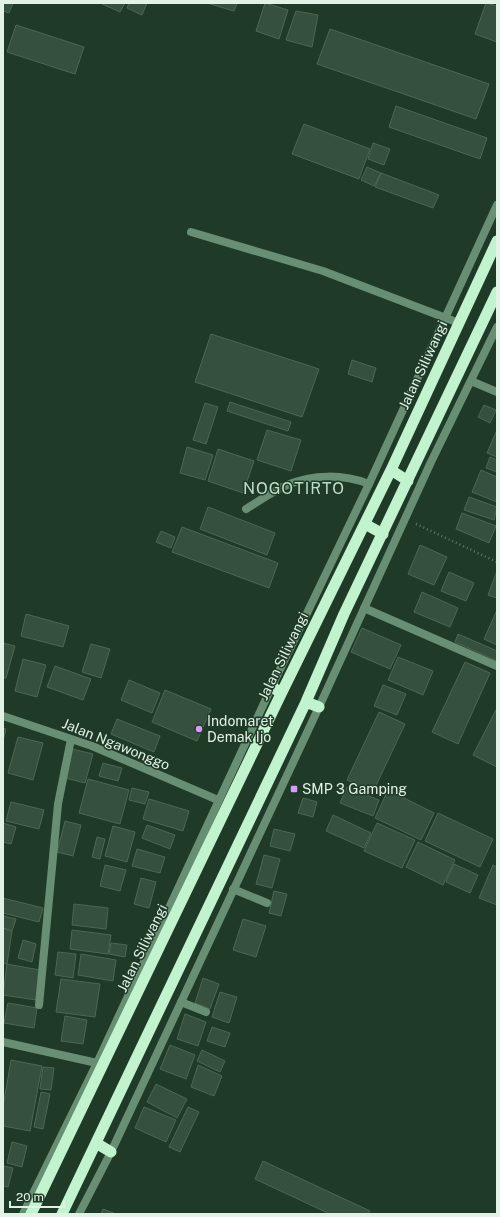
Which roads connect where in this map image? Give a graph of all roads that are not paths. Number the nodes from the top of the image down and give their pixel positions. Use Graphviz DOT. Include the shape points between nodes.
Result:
graph roads {
  1 [pos="497,205"];
  2 [pos="191,232"];
  3 [pos="497,241"];
  4 [pos="497,292"];
  5 [pos="446,318"];
  6 [pos="459,323"];
  7 [pos="497,327"];
  8 [pos="471,381"];
  9 [pos="497,392"];
  10 [pos="391,470"];
  11 [pos="408,480"];
  12 [pos="369,484"];
  13 [pos="246,509"];
  14 [pos="365,524"];
  15 [pos="383,534"];
  16 [pos="364,608"];
  17 [pos="497,666"];
  18 [pos="272,686"];
  19 [pos="281,694"];
  20 [pos="306,702"];
  21 [pos="319,707"];
  22 [pos="3,716"];
  23 [pos="71,739"];
  24 [pos="218,800"];
  25 [pos="234,889"];
  26 [pos="267,903"];
  27 [pos="181,1002"];
  28 [pos="39,1005"];
  29 [pos="206,1012"];
  30 [pos="3,1042"];
  31 [pos="97,1063"];
  32 [pos="96,1143"];
  33 [pos="111,1152"];
  34 [pos="23,1214"];
  35 [pos="31,1214"];
  36 [pos="62,1214"];
  37 [pos="79,1214"];
  1 -- 5 [label="street"];
  2 -- 5 [label="street" via="323,271"];
  3 -- 6 [label="highway, Jalan Siliwangi"];
  4 -- 11 [label="highway"];
  5 -- 6 [label="street"];
  5 -- 12 [label="street"];
  6 -- 10 [label="highway, Jalan Siliwangi"];
  7 -- 8 [label="street"];
  8 -- 9 [label="street"];
  8 -- 16 [label="street"];
  10 -- 11 [label="highway"];
  10 -- 14 [label="highway, Jalan Siliwangi"];
  11 -- 15 [label="highway"];
  12 -- 13 [label="street" via="352,478 317,476 287,485"];
  12 -- 18 [label="street"];
  14 -- 15 [label="highway"];
  14 -- 19 [label="highway, Jalan Siliwangi"];
  15 -- 20 [label="highway" via="344,614"];
  16 -- 17 [label="street"];
  16 -- 21 [label="street"];
  18 -- 19 [label="highway"];
  18 -- 24 [label="street"];
  19 -- 35 [label="highway, Jalan Siliwangi"];
  20 -- 21 [label="highway"];
  20 -- 32 [label="highway"];
  21 -- 25 [label="street"];
  22 -- 23 [label="street, Jalan Ngawonggo"];
  23 -- 24 [label="street, Jalan Ngawonggo"];
  23 -- 28 [label="street" via="58,804"];
  24 -- 31 [label="street"];
  25 -- 26 [label="street"];
  25 -- 27 [label="street"];
  27 -- 29 [label="street"];
  27 -- 33 [label="street"];
  30 -- 31 [label="street"];
  31 -- 34 [label="street"];
  32 -- 33 [label="highway"];
  32 -- 36 [label="highway"];
  33 -- 37 [label="street"];
}
